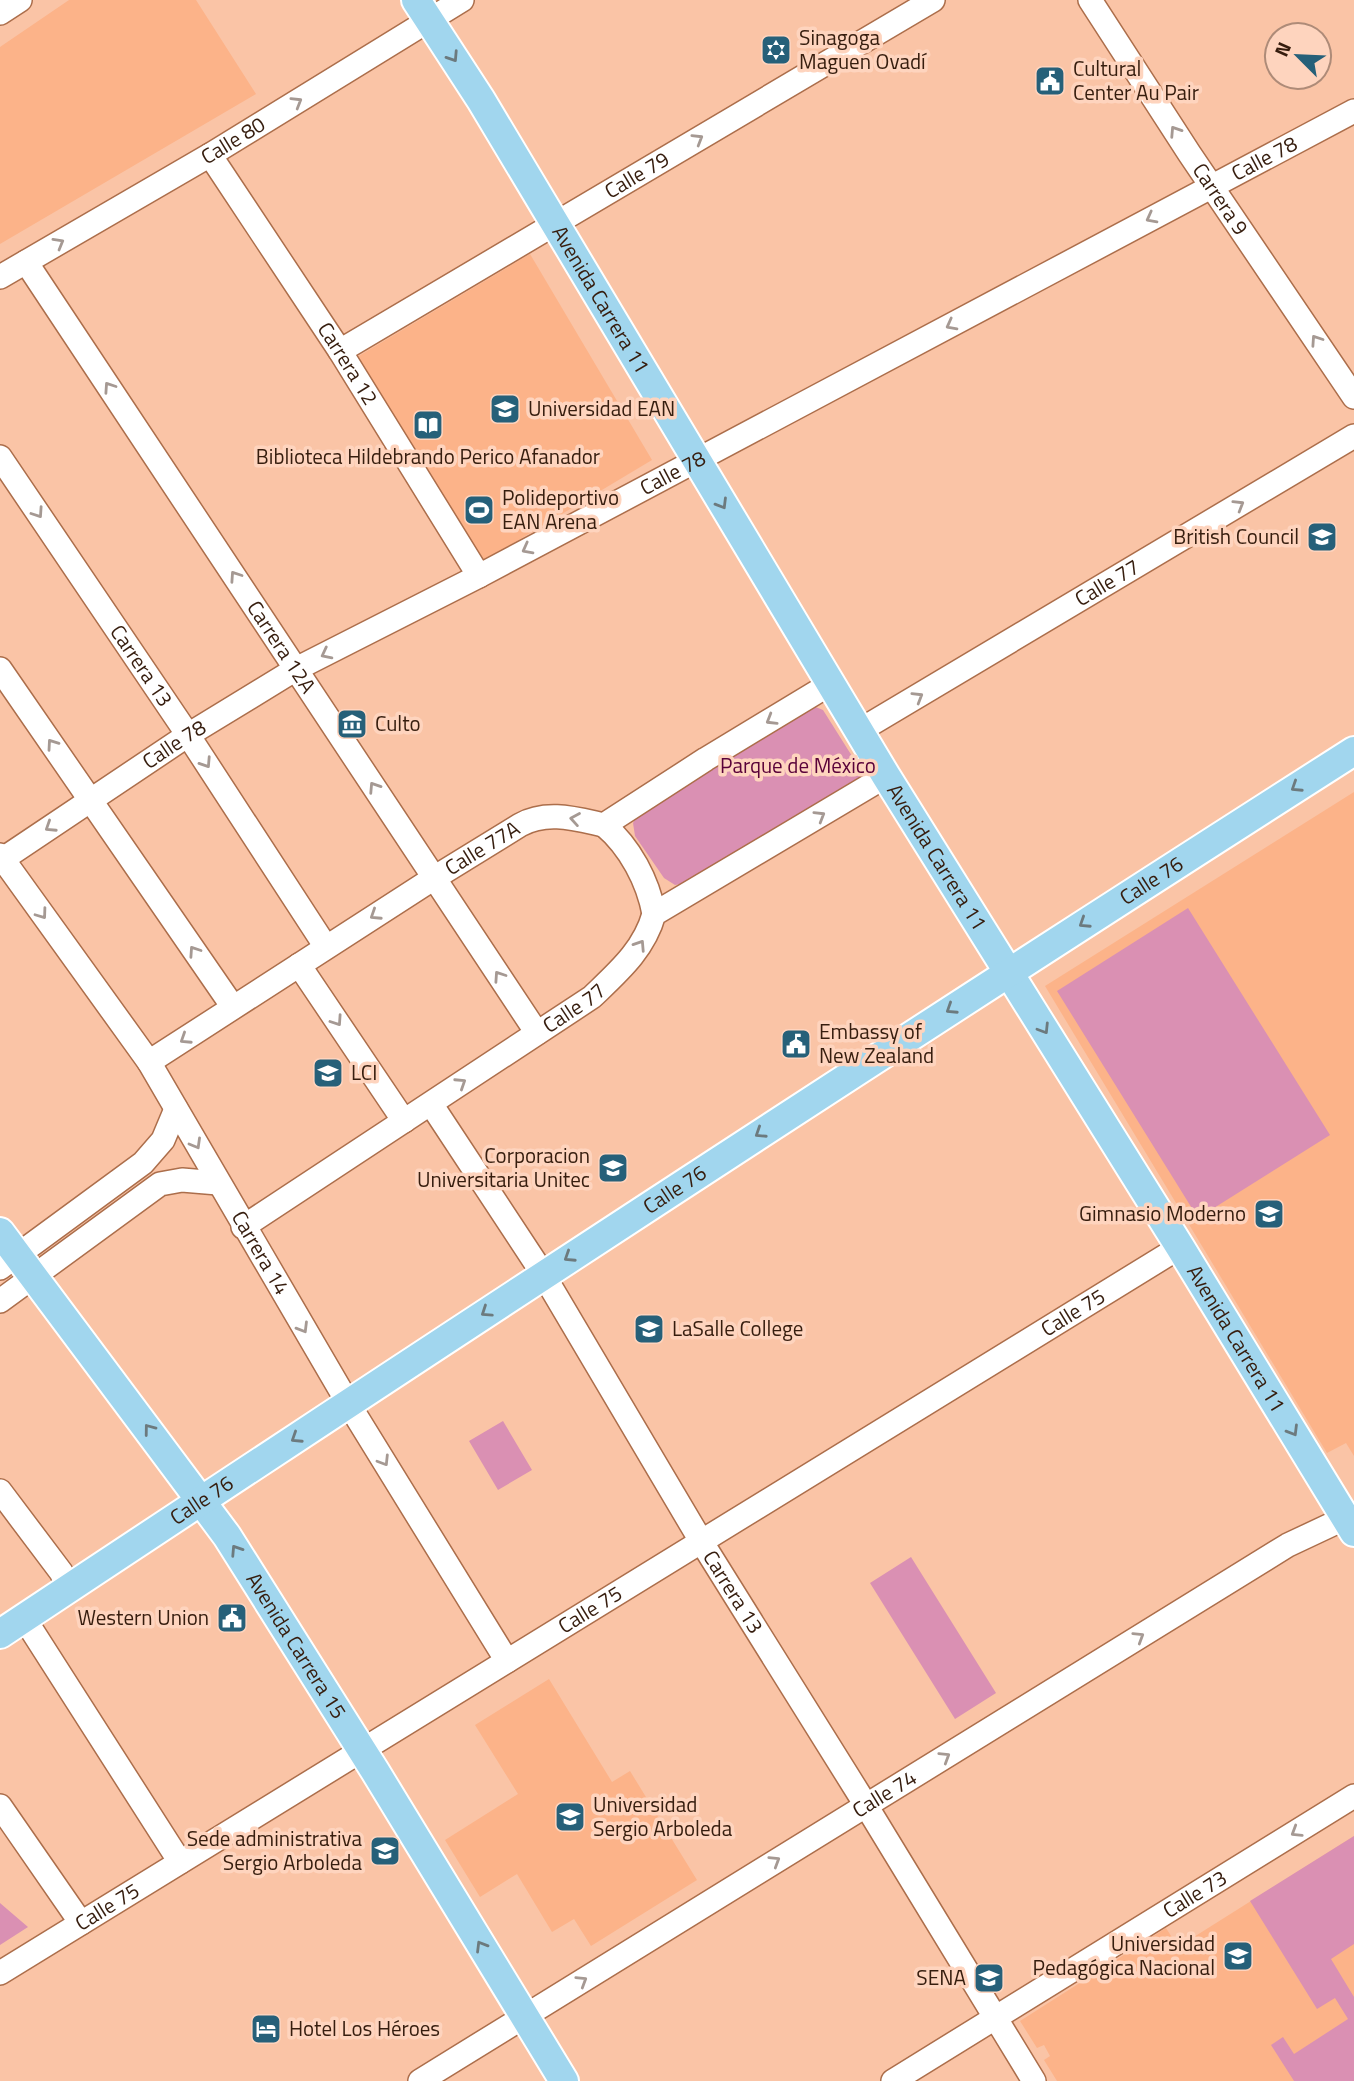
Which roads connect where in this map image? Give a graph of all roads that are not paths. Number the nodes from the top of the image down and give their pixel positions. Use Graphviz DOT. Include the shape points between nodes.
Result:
graph roads {
  1 [pos="20,0"];
  2 [pos="462,0"];
  3 [pos="933,0"];
  4 [pos="1090,0"];
  5 [pos="422,10"];
  6 [pos="0,13"];
  7 [pos="1354,111"];
  8 [pos="210,155"];
  9 [pos="1212,186"];
  10 [pos="555,224"];
  11 [pos="26,262"];
  12 [pos="0,277"];
  13 [pos="340,351"];
  14 [pos="1354,397"];
  15 [pos="1354,436"];
  16 [pos="0,457"];
  17 [pos="696,459"];
  18 [pos="479,576"];
  19 [pos="0,668"];
  20 [pos="296,669"];
  21 [pos="830,684"];
  22 [pos="859,731"];
  23 [pos="188,735"];
  24 [pos="1354,751"];
  25 [pos="886,776"];
  26 [pos="91,801"];
  27 [pos="604,825"];
  28 [pos="1,857"];
  29 [pos="434,878"];
  30 [pos="654,914"];
  31 [pos="326,947"];
  32 [pos="299,965"];
  33 [pos="1008,971"];
  34 [pos="233,1007"];
  35 [pos="537,1033"];
  36 [pos="149,1062"];
  37 [pos="430,1104"];
  38 [pos="176,1109"];
  39 [pos="404,1121"];
  40 [pos="218,1183"];
  41 [pos="243,1227"];
  42 [pos="0,1232"];
  43 [pos="1180,1247"];
  44 [pos="17,1266"];
  45 [pos="542,1274"];
  46 [pos="0,1301"];
  47 [pos="348,1404"];
  48 [pos="0,1490"];
  49 [pos="202,1500"];
  50 [pos="1351,1521"];
  51 [pos="701,1541"];
  52 [pos="69,1588"];
  53 [pos="24,1618"];
  54 [pos="0,1634"];
  55 [pos="507,1661"];
  56 [pos="361,1751"];
  57 [pos="1354,1796"];
  58 [pos="866,1805"];
  59 [pos="0,1806"];
  60 [pos="180,1862"];
  61 [pos="81,1923"];
  62 [pos="0,1973"];
  63 [pos="524,2017"];
  64 [pos="995,2018"];
  65 [pos="420,2081"];
  66 [pos="564,2081"];
  67 [pos="893,2081"];
  68 [pos="1034,2081"];
  1 -- 6 [label="street"];
  2 -- 5 [label="street, Calle 80"];
  10 -- 3 [label="street, Calle 79, one-way"];
  9 -- 4 [label="street, Carrera 9, one-way"];
  8 -- 5 [label="street, Calle 80, one-way"];
  5 -- 10 [label="main road, Avenida Carrera 11, one-way"];
  7 -- 9 [label="street, Calle 78"];
  11 -- 8 [label="street, Calle 80, one-way"];
  8 -- 13 [label="street, Carrera 12"];
  14 -- 9 [label="street, Carrera 9, one-way"];
  9 -- 17 [label="street, Calle 78, one-way"];
  10 -- 13 [label="street, Calle 79"];
  10 -- 17 [label="main road, Avenida Carrera 11"];
  11 -- 12 [label="street, Calle 80"];
  20 -- 11 [label="street, Carrera 12A, one-way"];
  13 -- 18 [label="street, Carrera 12"];
  22 -- 15 [label="street, Calle 77, one-way"];
  16 -- 23 [label="street, Carrera 13, one-way"];
  17 -- 18 [label="street, Calle 78, one-way"];
  17 -- 21 [label="main road, Avenida Carrera 11, one-way"];
  18 -- 20 [label="street, Calle 78, one-way"];
  26 -- 19 [label="street, one-way"];
  20 -- 23 [label="street, Calle 78"];
  29 -- 20 [label="street, Carrera 12A, one-way"];
  21 -- 22 [label="main road, Avenida Carrera 11"];
  21 -- 27 [label="street, one-way"];
  22 -- 25 [label="main road, Avenida Carrera 11"];
  23 -- 26 [label="street, Calle 78"];
  23 -- 31 [label="street, Carrera 13, one-way"];
  24 -- 33 [label="main road, Calle 76, one-way"];
  30 -- 25 [label="street, one-way"];
  25 -- 33 [label="main road, Avenida Carrera 11"];
  26 -- 28 [label="street, Calle 78, one-way"];
  34 -- 26 [label="street, one-way"];
  27 -- 29 [label="street, Calle 77A, one-way" via="569,817 530,820"];
  27 -- 30 [label="street" via="639,870"];
  28 -- 36 [label="street, Carrera 14, one-way"];
  29 -- 31 [label="street, Calle 77A, one-way"];
  35 -- 29 [label="street, Carrera 12A, one-way"];
  35 -- 30 [label="street, Calle 77, one-way" via="592,997 629,961"];
  31 -- 32 [label="street, Calle 77A"];
  32 -- 34 [label="street, Calle 77A"];
  32 -- 39 [label="street, one-way"];
  33 -- 43 [label="main road, Avenida Carrera 11, one-way"];
  33 -- 45 [label="main road, Calle 76, one-way"];
  34 -- 36 [label="street, Calle 77A, one-way"];
  37 -- 35 [label="street, Calle 77, one-way"];
  36 -- 38 [label="street, Carrera 14"];
  37 -- 39 [label="street, Calle 77"];
  37 -- 45 [label="street, Carrera 13"];
  38 -- 40 [label="street, Carrera 14, one-way"];
  38 -- 44 [label="street" via="163,1140 143,1163"];
  39 -- 41 [label="street, Calle 77"];
  40 -- 41 [label="street, Carrera 14"];
  40 -- 44 [label="street" via="182,1180 160,1184"];
  41 -- 47 [label="street, Carrera 14, one-way"];
  42 -- 44 [label="main road, Avenida Carrera 15"];
  43 -- 50 [label="main road, Avenida Carrera 11, one-way"];
  43 -- 51 [label="street, Calle 75"];
  44 -- 46 [label="street"];
  49 -- 44 [label="main road, Avenida Carrera 15, one-way"];
  45 -- 47 [label="main road, Calle 76, one-way"];
  45 -- 51 [label="street, Carrera 13"];
  47 -- 49 [label="main road, Calle 76, one-way"];
  47 -- 55 [label="street, Carrera 14, one-way"];
  48 -- 52 [label="street"];
  49 -- 52 [label="main road, Calle 76"];
  56 -- 49 [label="main road, Avenida Carrera 15, one-way"];
  58 -- 50 [label="street, Calle 74, one-way" via="1288,1545"];
  51 -- 55 [label="street, Calle 75"];
  51 -- 58 [label="street, Carrera 13"];
  52 -- 53 [label="main road, Calle 76"];
  53 -- 54 [label="main road, Calle 76"];
  53 -- 60 [label="street"];
  55 -- 56 [label="street, Calle 75"];
  56 -- 60 [label="street, Calle 75"];
  63 -- 56 [label="main road, Avenida Carrera 15, one-way"];
  57 -- 64 [label="street, Calle 73, one-way"];
  63 -- 58 [label="street, Calle 74, one-way"];
  58 -- 64 [label="street, Carrera 13"];
  59 -- 61 [label="street"];
  60 -- 61 [label="street, Calle 75"];
  61 -- 62 [label="street, Calle 75"];
  63 -- 65 [label="street, Calle 74"];
  63 -- 66 [label="main road, Avenida Carrera 15"];
  64 -- 67 [label="street, Calle 73"];
  64 -- 68 [label="street, Carrera 13"];
}
